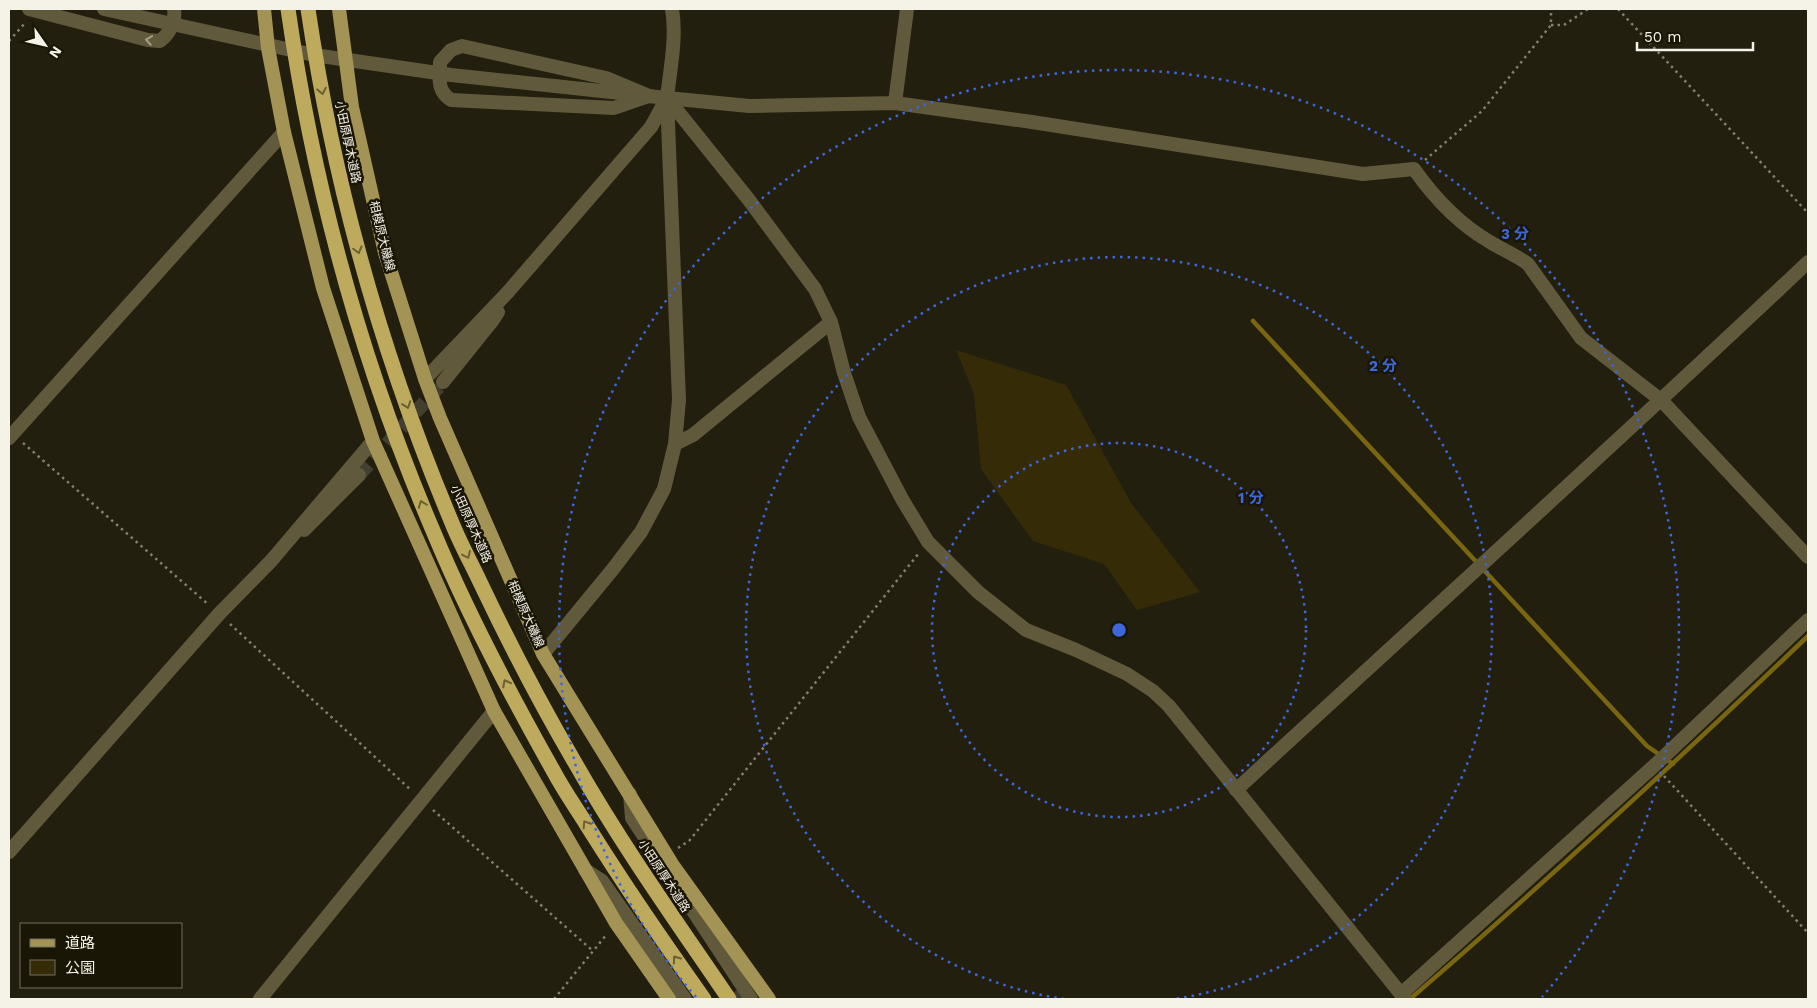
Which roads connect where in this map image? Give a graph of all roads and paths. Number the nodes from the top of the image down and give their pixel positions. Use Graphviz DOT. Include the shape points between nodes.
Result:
graph roads {
  1 [pos="104,9"];
  2 [pos="174,9"];
  3 [pos="264,9"];
  4 [pos="288,9"];
  5 [pos="308,9"];
  6 [pos="339,9"];
  7 [pos="672,9"];
  8 [pos="907,9"];
  9 [pos="1552,9"];
  10 [pos="1588,9"];
  11 [pos="1618,9"];
  12 [pos="32,10"];
  13 [pos="1551,25"];
  14 [pos="172,26"];
  15 [pos="9,41"];
  16 [pos="268,48"];
  17 [pos="649,96"];
  18 [pos="666,98"];
  19 [pos="895,103"];
  20 [pos="284,132"];
  21 [pos="1414,170"];
  22 [pos="1808,213"];
  23 [pos="1808,262"];
  24 [pos="508,292"];
  25 [pos="831,322"];
  26 [pos="425,379"];
  27 [pos="442,382"];
  28 [pos="1662,401"];
  29 [pos="10,436"];
  30 [pos="373,441"];
  31 [pos="675,444"];
  32 [pos="359,474"];
  33 [pos="928,542"];
  34 [pos="1808,557"];
  35 [pos="271,562"];
  36 [pos="219,614"];
  37 [pos="1808,620"];
  38 [pos="543,654"];
  39 [pos="494,711"];
  40 [pos="1670,783"];
  41 [pos="1236,790"];
  42 [pos="412,792"];
  43 [pos="630,794"];
  44 [pos="426,805"];
  45 [pos="9,852"];
  46 [pos="667,854"];
  47 [pos="585,870"];
  48 [pos="616,923"];
  49 [pos="1808,933"];
  50 [pos="593,951"];
  51 [pos="1403,996"];
  52 [pos="260,999"];
  53 [pos="554,999"];
  54 [pos="669,999"];
  55 [pos="685,999"];
  56 [pos="704,999"];
  57 [pos="729,999"];
  58 [pos="751,999"];
  59 [pos="769,999"];
  1 -- 17 [label="street" via="314,55 450,75"];
  2 -- 14 [label="street"];
  3 -- 16 [label="main road"];
  56 -- 4 [label="highway, one-way" via="632,896 555,774 494,660 434,534 389,419 346,287 315,166"];
  5 -- 57 [label="highway, 小田原厚木道路, one-way" via="336,163 366,280 406,404 452,524 512,648 575,764 651,885"];
  6 -- 26 [label="main road, 相模原大磯線" via="352,107 385,253"];
  7 -- 18 [label="street" via="672,51"];
  8 -- 19 [label="street"];
  9 -- 13 [label="path"];
  10 -- 13 [label="path" via="1564,25"];
  11 -- 22 [label="path"];
  14 -- 12 [label="street, one-way" via="160,41 148,40"];
  12 -- 15 [label="path"];
  13 -- 21 [label="path" via="1482,111"];
  14 -- 16 [label="street"];
  16 -- 20 [label="main road"];
  17 -- 17 [label="street" via="614,108 451,100 443,95 440,88 440,62 451,50 462,46 606,78"];
  17 -- 18 [label="street"];
  18 -- 19 [label="street" via="749,106"];
  18 -- 24 [label="street" via="651,127"];
  18 -- 25 [label="street" via="810,282"];
  18 -- 31 [label="street" via="679,400"];
  19 -- 21 [label="street" via="1363,174"];
  20 -- 29 [label="street"];
  20 -- 30 [label="main road" via="323,288"];
  21 -- 28 [label="street" via="1451,215 1528,264 1581,338"];
  23 -- 28 [label="street"];
  24 -- 26 [label="street"];
  24 -- 27 [label="street" via="492,322"];
  25 -- 31 [label="street" via="693,435"];
  25 -- 33 [label="street" via="859,417"];
  26 -- 38 [label="main road, 相模原大磯線"];
  28 -- 34 [label="street"];
  28 -- 41 [label="street"];
  29 -- 36 [label="path"];
  30 -- 35 [label="street"];
  30 -- 39 [label="main road"];
  31 -- 38 [label="street" via="664,489 641,532"];
  32 -- 35 [label="street"];
  33 -- 41 [label="street" via="978,592 1026,630 1127,674 1153,691 1169,706"];
  33 -- 46 [label="path" via="689,842"];
  35 -- 36 [label="street"];
  36 -- 42 [label="path"];
  36 -- 45 [label="street"];
  37 -- 51 [label="street"];
  38 -- 43 [label="main road, 相模原大磯線"];
  39 -- 47 [label="main road"];
  39 -- 52 [label="street"];
  40 -- 49 [label="path"];
  41 -- 51 [label="street"];
  43 -- 46 [label="main road, 相模原大磯線"];
  43 -- 58 [label="street" via="632,818"];
  44 -- 50 [label="path"];
  46 -- 59 [label="main road, 相模原大磯線"];
  47 -- 48 [label="main road"];
  47 -- 55 [label="street" via="602,881"];
  48 -- 50 [label="path"];
  48 -- 54 [label="main road"];
  50 -- 53 [label="path"];
}
